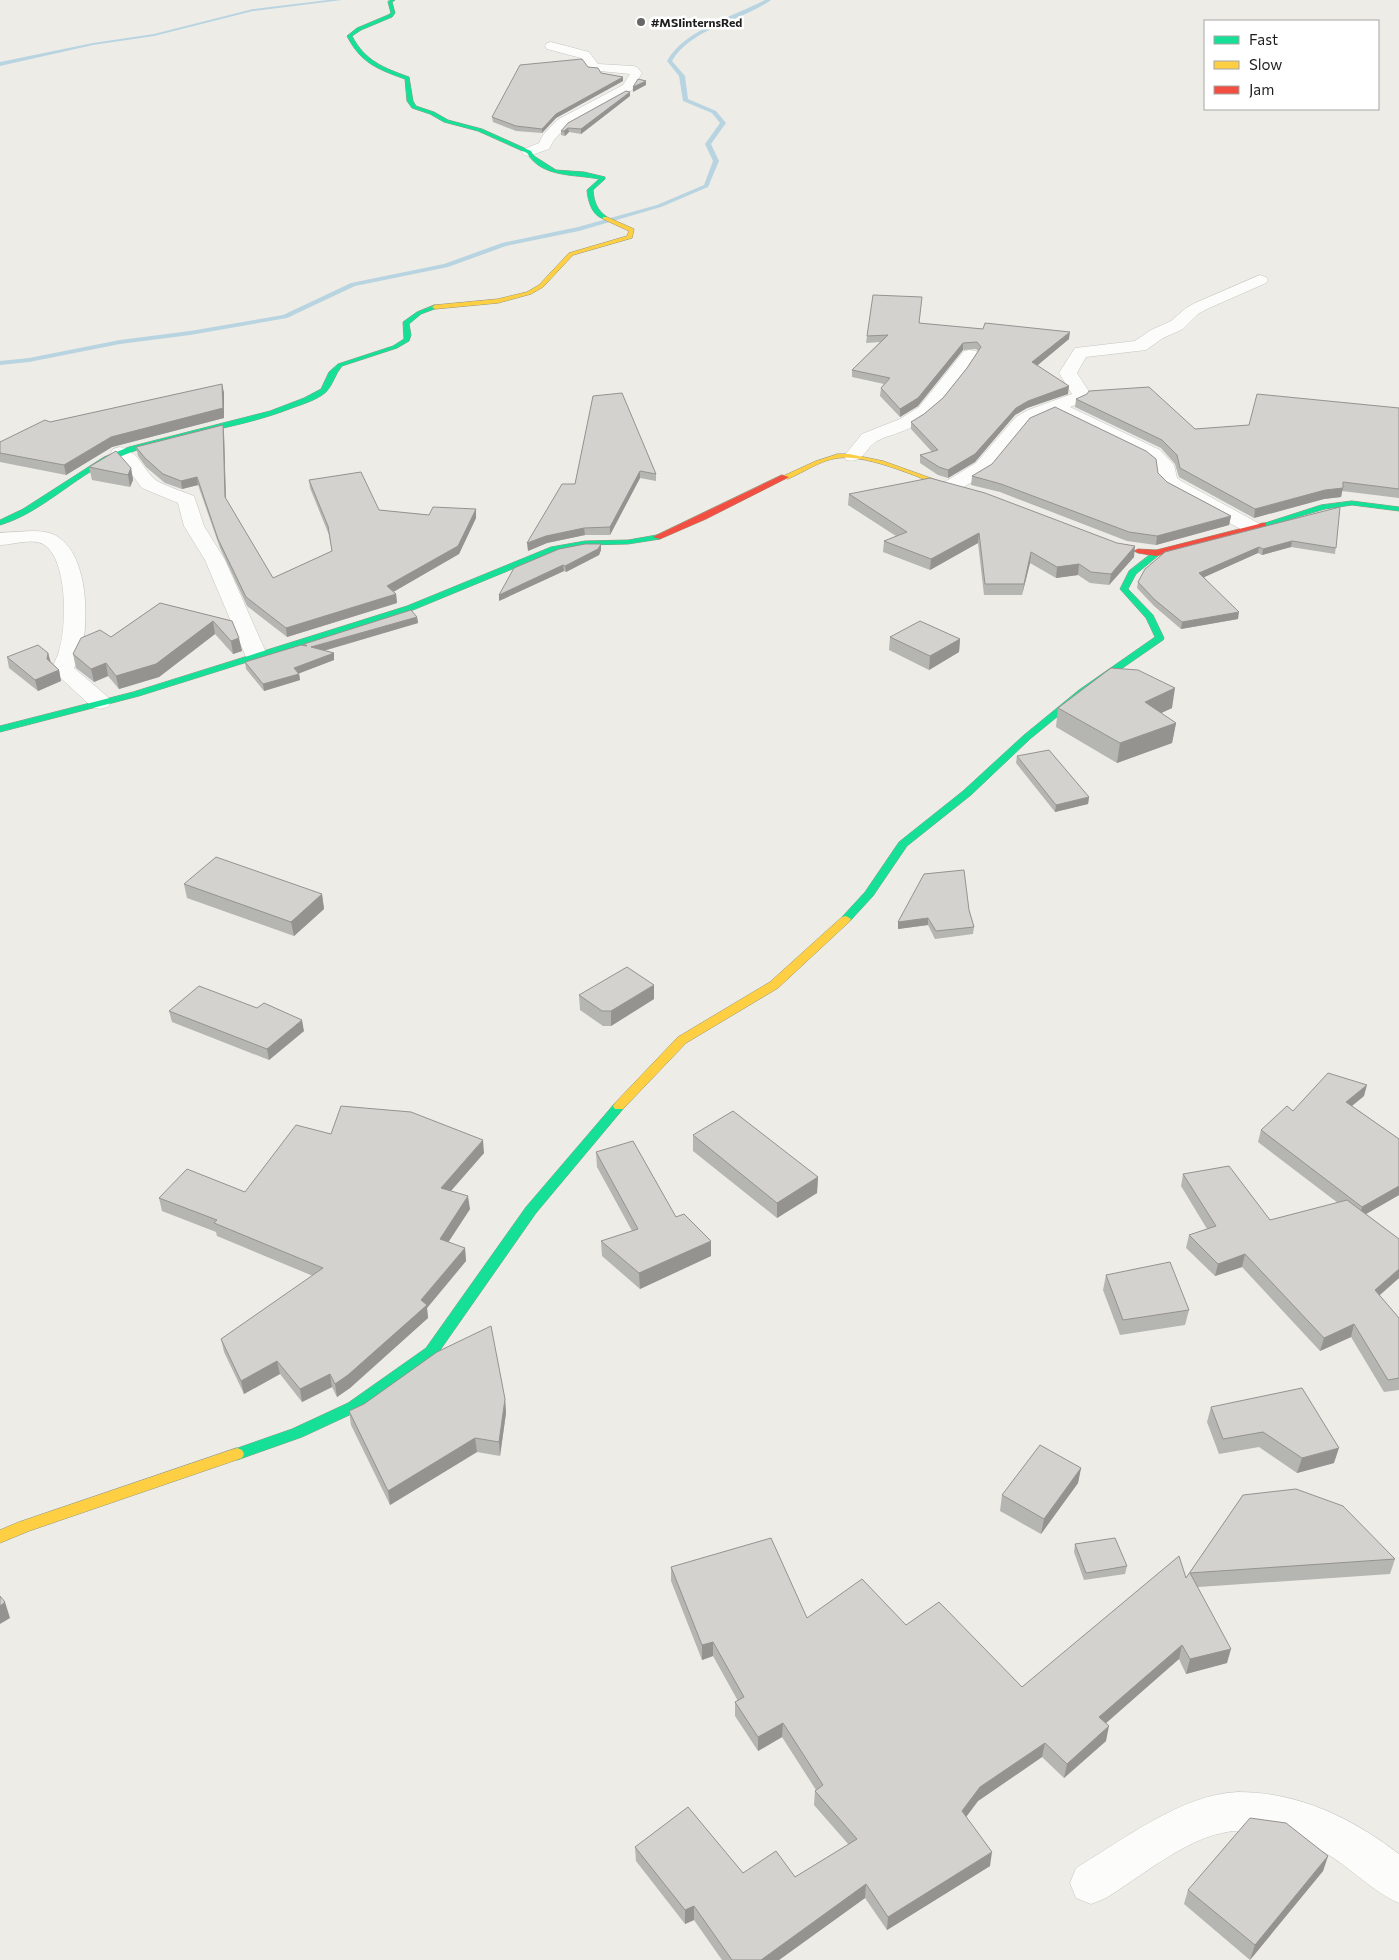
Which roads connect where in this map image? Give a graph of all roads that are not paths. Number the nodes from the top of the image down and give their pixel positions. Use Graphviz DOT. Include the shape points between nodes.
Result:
graph roads {
  1 [pos="393,0"];
  2 [pos="551,46"];
  3 [pos="529,152"];
  4 [pos="1260,280"];
  5 [pos="970,356"];
  6 [pos="1055,406"];
  7 [pos="120,453"];
  8 [pos="853,456"];
  9 [pos="950,487"];
  10 [pos="975,494"];
  11 [pos="1399,509"];
  12 [pos="0,523"];
  13 [pos="1253,528"];
  14 [pos="0,540"];
  15 [pos="1123,548"];
  16 [pos="1156,553"];
  17 [pos="256,656"];
  18 [pos="100,702"];
  19 [pos="0,729"];
  20 [pos="0,1537"];
  21 [pos="1399,1882"];
  22 [pos="1091,1884"];
  1 -- 3 [label="street" via="390,2 393,13 390,16 349,36 356,51 380,68 407,78 414,107 480,130"];
  2 -- 3 [label="street" via="585,55 594,67 628,69 636,73 628,87 562,123 544,146"];
  3 -- 7 [label="street" via="555,172 603,178 590,190 589,197 596,213 632,230 630,237 571,254 530,293 498,300 444,304 413,315 405,323 407,340 394,348 340,365 324,390 307,400 273,413"];
  4 -- 6 [label="street" via="1192,311 1177,325 1140,346 1081,352 1068,373 1081,393 1079,397"];
  5 -- 8 [label="street" via="925,410 906,423 869,438"];
  6 -- 9 [label="street" via="1022,422 984,467"];
  6 -- 13 [label="street" via="1153,454 1165,466 1168,480"];
  7 -- 12 [label="street" via="26,511"];
  7 -- 17 [label="street" via="149,484 187,500 194,526 215,560"];
  8 -- 9 [label="street"];
  8 -- 17 [label="street" via="838,456 820,462 653,538 585,543 554,549 410,608"];
  9 -- 10 [label="street"];
  11 -- 13 [label="street" via="1352,502 1309,510"];
  13 -- 16 [label="street"];
  14 -- 18 [label="street" via="41,537 50,540 65,556 69,565 73,624 71,650 62,669"];
  15 -- 16 [label="street"];
  16 -- 20 [label="street" via="1137,568 1125,582 1124,589 1151,617 1160,638 1082,692 967,793 903,844 869,894 836,930 774,985 682,1040 604,1122 531,1210 431,1352 353,1408 297,1433"];
  17 -- 18 [label="street"];
  18 -- 19 [label="street"];
  21 -- 22 [label="street" via="1376,1860 1334,1833 1288,1815 1244,1811 1214,1815 1181,1829"];
}
